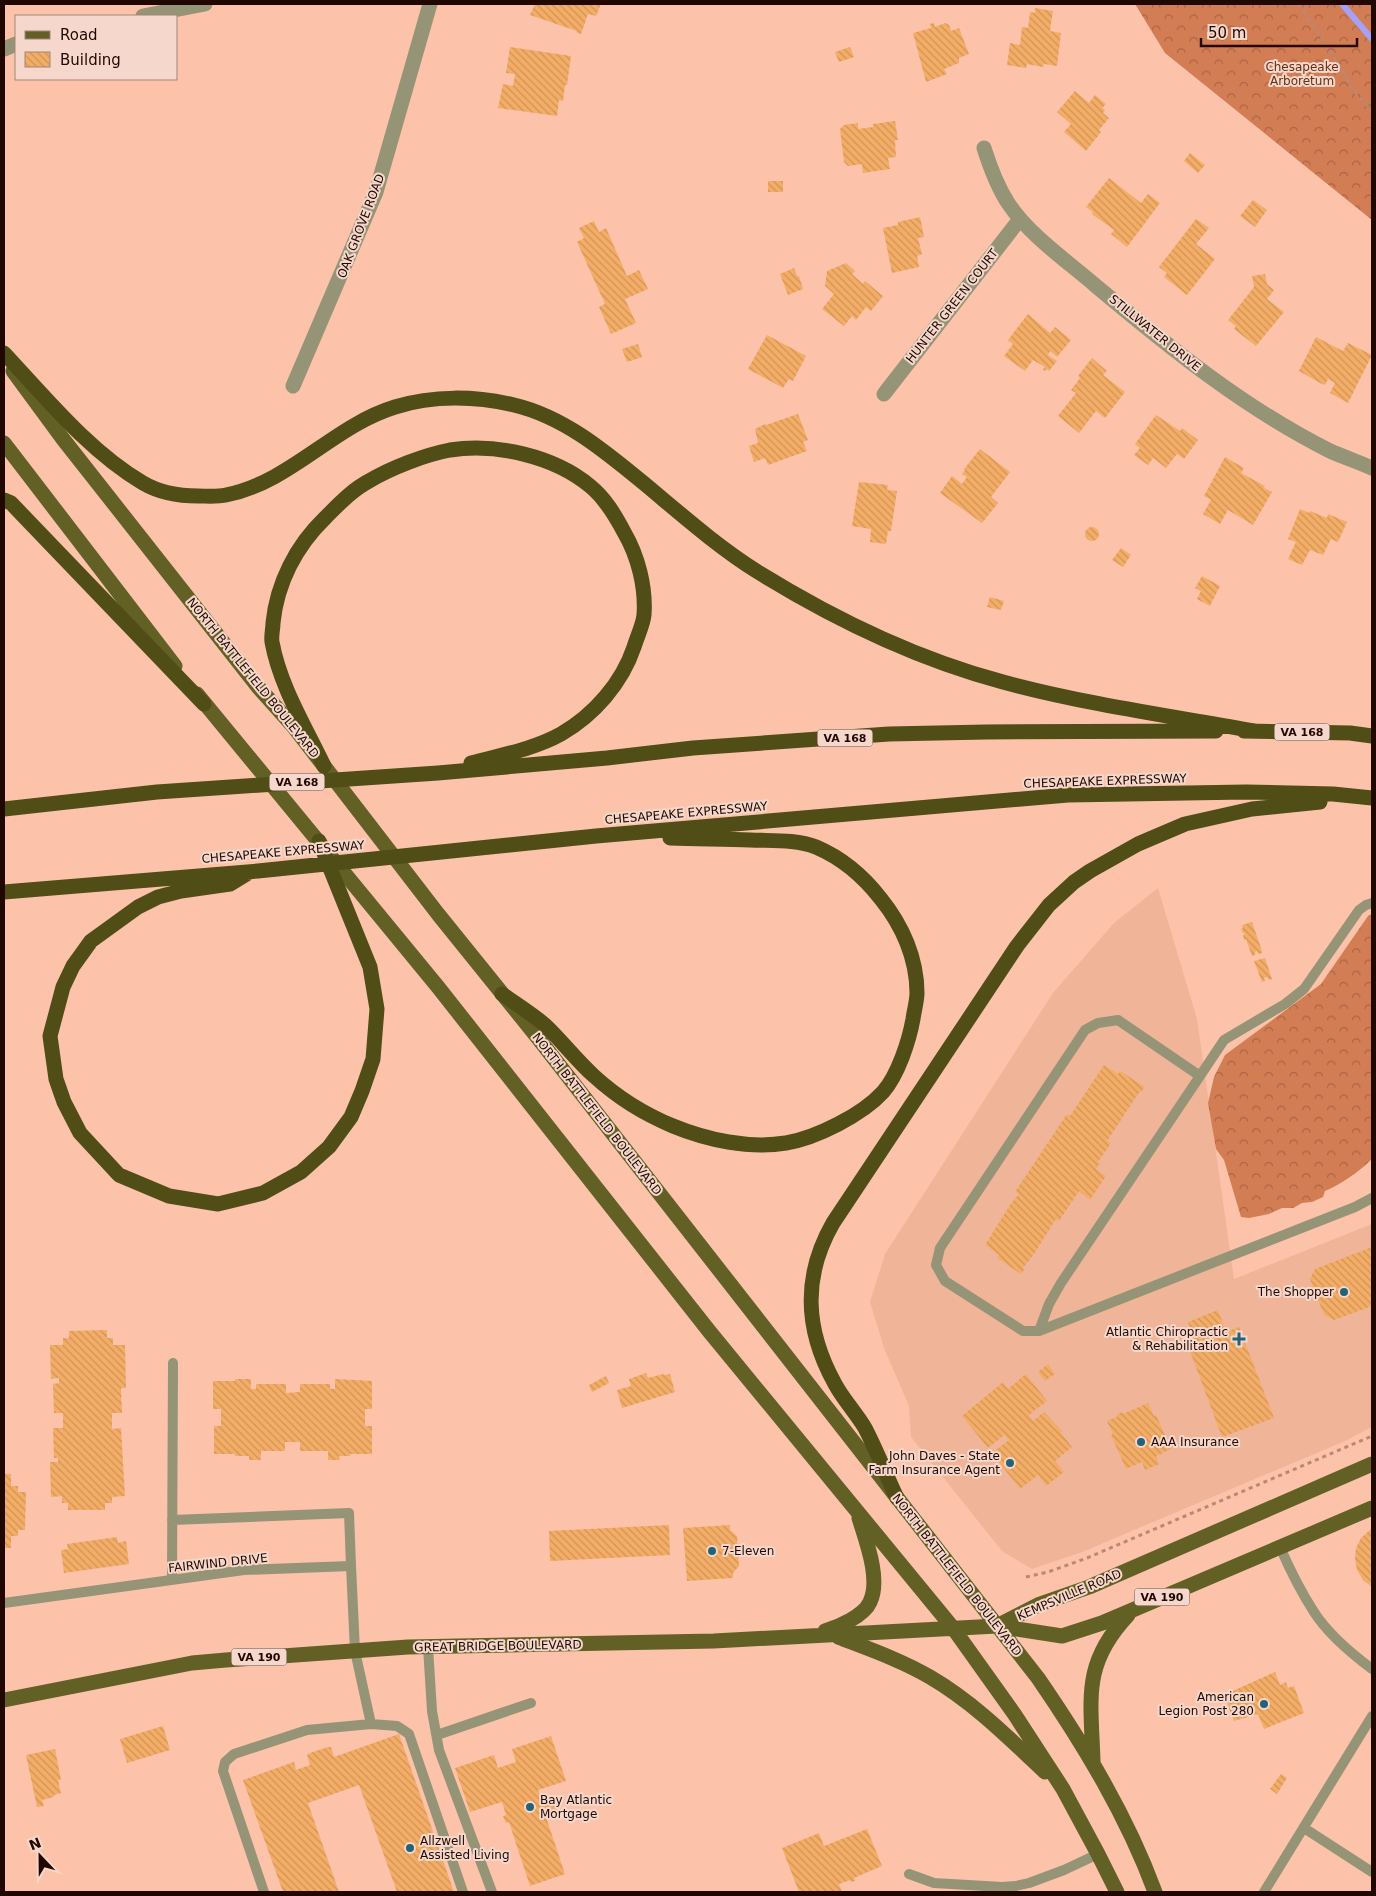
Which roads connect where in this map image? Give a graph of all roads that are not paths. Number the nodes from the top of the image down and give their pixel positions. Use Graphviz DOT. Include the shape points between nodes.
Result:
graph roads {
  1 [pos="205,4"];
  2 [pos="430,4"];
  3 [pos="148,15"];
  4 [pos="984,148"];
  5 [pos="1020,219"];
  6 [pos="4,353"];
  7 [pos="4,358"];
  8 [pos="293,386"];
  9 [pos="884,394"];
  10 [pos="4,444"];
  11 [pos="1372,468"];
  12 [pos="4,500"];
  13 [pos="204,704"];
  14 [pos="1254,731"];
  15 [pos="1372,736"];
  16 [pos="324,766"];
  17 [pos="438,773"];
  18 [pos="1367,798"];
  19 [pos="4,809"];
  20 [pos="596,836"];
  21 [pos="319,841"];
  22 [pos="255,871"];
  23 [pos="4,892"];
  24 [pos="1372,903"];
  25 [pos="502,994"];
  26 [pos="1200,1076"];
  27 [pos="1372,1198"];
  28 [pos="1039,1331"];
  29 [pos="173,1363"];
  30 [pos="1372,1464"];
  31 [pos="897,1498"];
  32 [pos="1372,1508"];
  33 [pos="856,1509"];
  34 [pos="172,1520"];
  35 [pos="1280,1547"];
  36 [pos="351,1566"];
  37 [pos="172,1580"];
  38 [pos="4,1603"];
  39 [pos="1133,1610"];
  40 [pos="997,1626"];
  41 [pos="953,1628"];
  42 [pos="832,1635"];
  43 [pos="813,1636"];
  44 [pos="428,1646"];
  45 [pos="355,1651"];
  46 [pos="1372,1669"];
  47 [pos="4,1700"];
  48 [pos="531,1703"];
  49 [pos="1372,1716"];
  50 [pos="371,1724"];
  51 [pos="437,1735"];
  52 [pos="1093,1762"];
  53 [pos="1063,1789"];
  54 [pos="1304,1828"];
  55 [pos="1098,1854"];
  56 [pos="1372,1872"];
  57 [pos="909,1874"];
  58 [pos="1156,1891"];
  59 [pos="264,1892"];
  60 [pos="463,1892"];
  61 [pos="492,1892"];
  62 [pos="1117,1892"];
  63 [pos="1264,1892"];
  1 -- 3 [label="street"];
  2 -- 8 [label="street, OAK GROVE ROAD" via="376,192"];
  4 -- 5 [label="street, STILLWATER DRIVE" via="992,173"];
  5 -- 9 [label="street, HUNTER GREEN COURT"];
  5 -- 11 [label="street, STILLWATER DRIVE" via="1156,336 1213,380 1291,429"];
  6 -- 14 [label="highway" via="77,430 115,463 145,485 185,496 226,495 253,487 284,472 351,428 397,406 455,398 515,405 568,427 757,571 878,636 999,681 1051,694"];
  7 -- 16 [label="main road, NORTH BATTLEFIELD BOULEVARD" via="69,447"];
  10 -- 13 [label="main road"];
  12 -- 13 [label="highway" via="11,503"];
  13 -- 21 [label="main road"];
  14 -- 15 [label="highway, VA 168"];
  14 -- 17 [label="highway, VA 168" via="889,734 694,748"];
  16 -- 17 [label="highway" via="286,689 272,640 275,603 284,577 304,543 346,497 368,481 400,465 450,450 483,449 540,458 570,471 592,487 614,512 636,560 644,617 622,676 588,716 538,745"];
  16 -- 25 [label="main road, NORTH BATTLEFIELD BOULEVARD"];
  17 -- 19 [label="highway, VA 168" via="157,792"];
  18 -- 20 [label="highway, CHESAPEAKE EXPRESSWAY" via="1246,792 1068,795"];
  18 -- 31 [label="highway" via="1252,809 1185,824 1138,844 1090,870 1049,906 976,1006 825,1236 812,1282 810,1306 817,1343 834,1383 864,1427"];
  20 -- 22 [label="highway, CHESAPEAKE EXPRESSWAY"];
  20 -- 25 [label="highway" via="798,844 815,847 843,861 870,884 894,915 905,938 913,961 917,993 901,1061 883,1092 850,1118 821,1133 786,1143 758,1145 703,1136 674,1126 622,1099 594,1076 544,1024"];
  21 -- 22 [label="highway" via="370,967 377,1010 373,1059 362,1092 351,1118 329,1147 301,1172 264,1193 218,1204 169,1196 119,1176 80,1133 64,1102 56,1079 50,1036 62,987 91,941 138,907 181,891 230,884"];
  21 -- 33 [label="main road" via="709,1331"];
  22 -- 23 [label="highway, CHESAPEAKE EXPRESSWAY"];
  24 -- 26 [label="lane" via="1360,910 1304,989 1224,1040"];
  25 -- 31 [label="main road, NORTH BATTLEFIELD BOULEVARD"];
  26 -- 28 [label="lane" via="1062,1283 1049,1304"];
  26 -- 28 [label="lane" via="1118,1020 1098,1023 1085,1030 940,1248 936,1264 945,1281 1023,1331"];
  27 -- 28 [label="lane"];
  29 -- 34 [label="lane"];
  30 -- 40 [label="main road, KEMPSVILLE ROAD / VA 190" via="1089,1587 1040,1604"];
  31 -- 40 [label="main road, NORTH BATTLEFIELD BOULEVARD"];
  32 -- 35 [label="main road, KEMPSVILLE ROAD / VA 190"];
  33 -- 41 [label="main road"];
  33 -- 43 [label="main road" via="873,1572 870,1604 838,1627"];
  34 -- 36 [label="lane" via="349,1512"];
  34 -- 37 [label="lane"];
  35 -- 39 [label="main road, KEMPSVILLE ROAD / VA 190"];
  35 -- 46 [label="lane" via="1293,1577 1316,1614 1350,1652"];
  36 -- 37 [label="lane, FAIRWIND DRIVE" via="244,1570"];
  36 -- 45 [label="lane"];
  37 -- 38 [label="lane, FAIRWIND DRIVE"];
  39 -- 40 [label="main road, KEMPSVILLE ROAD / VA 190" via="1062,1636"];
  39 -- 52 [label="main road" via="1112,1633 1095,1666 1091,1699"];
  40 -- 41 [label="main road, GREAT BRIDGE BOULEVARD / VA 190"];
  40 -- 52 [label="main road, NORTH BATTLEFIELD BOULEVARD" via="1044,1686"];
  41 -- 42 [label="main road, GREAT BRIDGE BOULEVARD / VA 190"];
  41 -- 53 [label="main road"];
  42 -- 43 [label="main road, GREAT BRIDGE BOULEVARD / VA 190"];
  42 -- 53 [label="main road" via="912,1667 947,1688 983,1715"];
  43 -- 44 [label="main road, GREAT BRIDGE BOULEVARD / VA 190"];
  44 -- 45 [label="main road, GREAT BRIDGE BOULEVARD / VA 190"];
  44 -- 51 [label="lane" via="432,1711"];
  45 -- 47 [label="main road, GREAT BRIDGE BOULEVARD / VA 190" via="192,1663"];
  45 -- 50 [label="lane"];
  48 -- 51 [label="lane"];
  49 -- 54 [label="lane"];
  50 -- 59 [label="lane" via="307,1730 234,1754 225,1762 223,1771"];
  50 -- 60 [label="lane" via="397,1726 409,1734"];
  51 -- 61 [label="lane" via="439,1750"];
  52 -- 58 [label="main road, NORTH BATTLEFIELD BOULEVARD"];
  53 -- 55 [label="main road"];
  54 -- 56 [label="lane"];
  54 -- 63 [label="lane"];
  55 -- 57 [label="lane" via="1064,1870 1016,1886 934,1883"];
  55 -- 62 [label="main road"];
}
